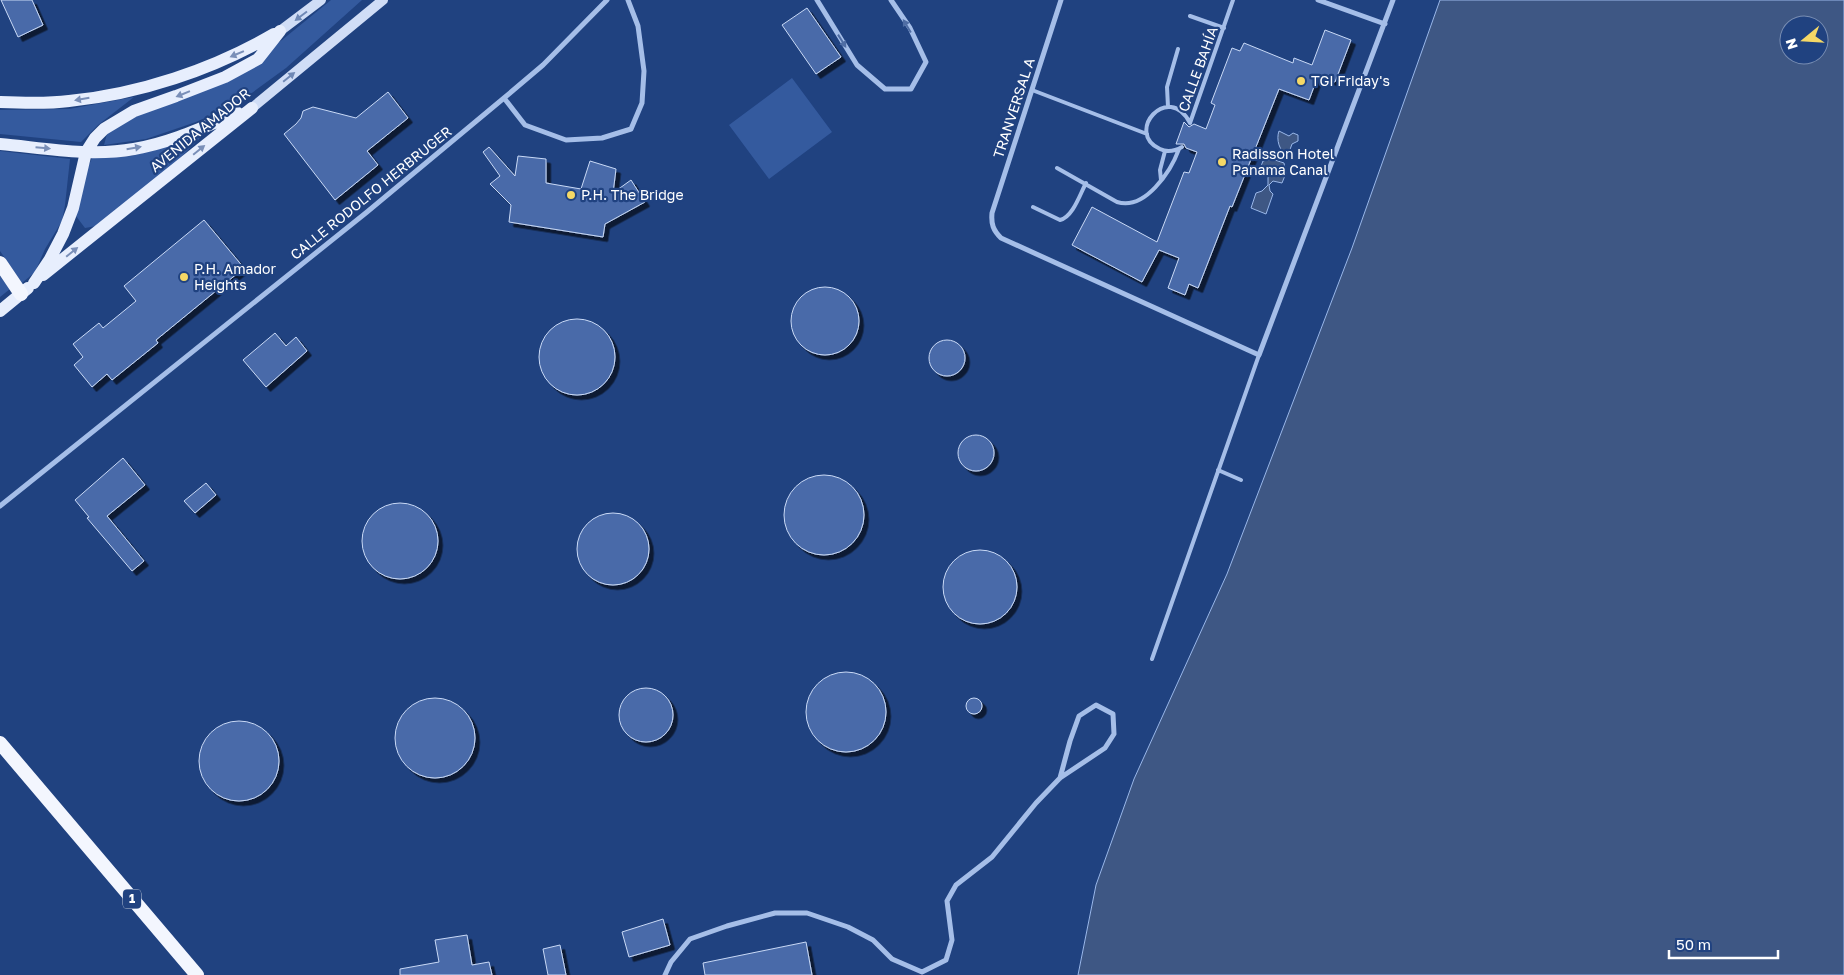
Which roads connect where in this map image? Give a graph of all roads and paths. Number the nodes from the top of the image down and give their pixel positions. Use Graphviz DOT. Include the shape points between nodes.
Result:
graph roads {
  1 [pos="321,0"];
  2 [pos="383,0"];
  3 [pos="607,0"];
  4 [pos="628,0"];
  5 [pos="817,0"];
  6 [pos="891,0"];
  7 [pos="1061,0"];
  8 [pos="1233,0"];
  9 [pos="1318,0"];
  10 [pos="1394,0"];
  11 [pos="1190,16"];
  12 [pos="1385,24"];
  13 [pos="1224,28"];
  14 [pos="280,31"];
  15 [pos="1178,49"];
  16 [pos="1032,90"];
  17 [pos="504,98"];
  18 [pos="0,102"];
  19 [pos="1168,107"];
  20 [pos="252,108"];
  21 [pos="1147,134"];
  22 [pos="0,144"];
  23 [pos="1165,151"];
  24 [pos="86,152"];
  25 [pos="1058,168"];
  26 [pos="1160,180"];
  27 [pos="1086,183"];
  28 [pos="1033,207"];
  29 [pos="0,263"];
  30 [pos="34,283"];
  31 [pos="21,294"];
  32 [pos="0,311"];
  33 [pos="1259,355"];
  34 [pos="1218,470"];
  35 [pos="1241,480"];
  36 [pos="0,506"];
  37 [pos="1152,659"];
  38 [pos="0,743"];
  39 [pos="1060,778"];
  40 [pos="197,975"];
  41 [pos="666,975"];
  1 -- 14 [label="main road, one-way"];
  20 -- 2 [label="main road, AVENIDA AMADOR, one-way"];
  3 -- 17 [label="street, CALLE RODOLFO HERBRUGER" via="543,65"];
  4 -- 17 [label="street" via="638,26 644,70 642,103 631,129 602,138 566,140 525,125"];
  5 -- 6 [label="street, one-way" via="857,65 885,90 911,89 926,62 910,28"];
  7 -- 16 [label="street, TRANVERSAL A"];
  8 -- 13 [label="lane, CALLE BAHÍA"];
  9 -- 12 [label="street"];
  10 -- 12 [label="street"];
  11 -- 13 [label="lane"];
  12 -- 33 [label="street"];
  13 -- 19 [label="lane, CALLE BAHÍA" via="1190,123 1182,111"];
  14 -- 18 [label="main road, one-way" via="244,52 160,83 69,101"];
  14 -- 24 [label="main road, one-way" via="258,59 225,77 134,111 104,129"];
  15 -- 19 [label="lane" via="1167,87"];
  16 -- 21 [label="lane"];
  16 -- 33 [label="street, TRANVERSAL A" via="992,213 995,232 1001,238"];
  17 -- 36 [label="street, CALLE RODOLFO HERBRUGER"];
  19 -- 21 [label="lane, CALLE BAHÍA" via="1151,115"];
  24 -- 20 [label="main road, one-way" via="133,149 175,138"];
  30 -- 20 [label="main road, AVENIDA AMADOR, one-way"];
  21 -- 23 [label="lane" via="1152,144"];
  22 -- 24 [label="main road, one-way"];
  23 -- 26 [label="lane"];
  23 -- 26 [label="lane" via="1181,148"];
  24 -- 30 [label="main road, AVENIDA AMADOR" via="73,208 63,234"];
  25 -- 27 [label="lane"];
  26 -- 27 [label="lane" via="1143,200 1125,205"];
  27 -- 28 [label="lane" via="1064,219"];
  29 -- 31 [label="highway"];
  30 -- 31 [label="main road, AVENIDA AMADOR"];
  31 -- 32 [label="main road, AVENIDA AMADOR"];
  33 -- 34 [label="lane"];
  34 -- 35 [label="lane"];
  34 -- 37 [label="lane"];
  38 -- 40 [label="highway, 1"];
  39 -- 39 [label="street" via="1104,748 1114,734 1113,714 1096,705 1079,716"];
  39 -- 41 [label="street" via="992,857 956,885 948,901 952,940 946,960 922,972 892,959 873,940 848,927 807,913 776,913 690,939 670,962"];
}
